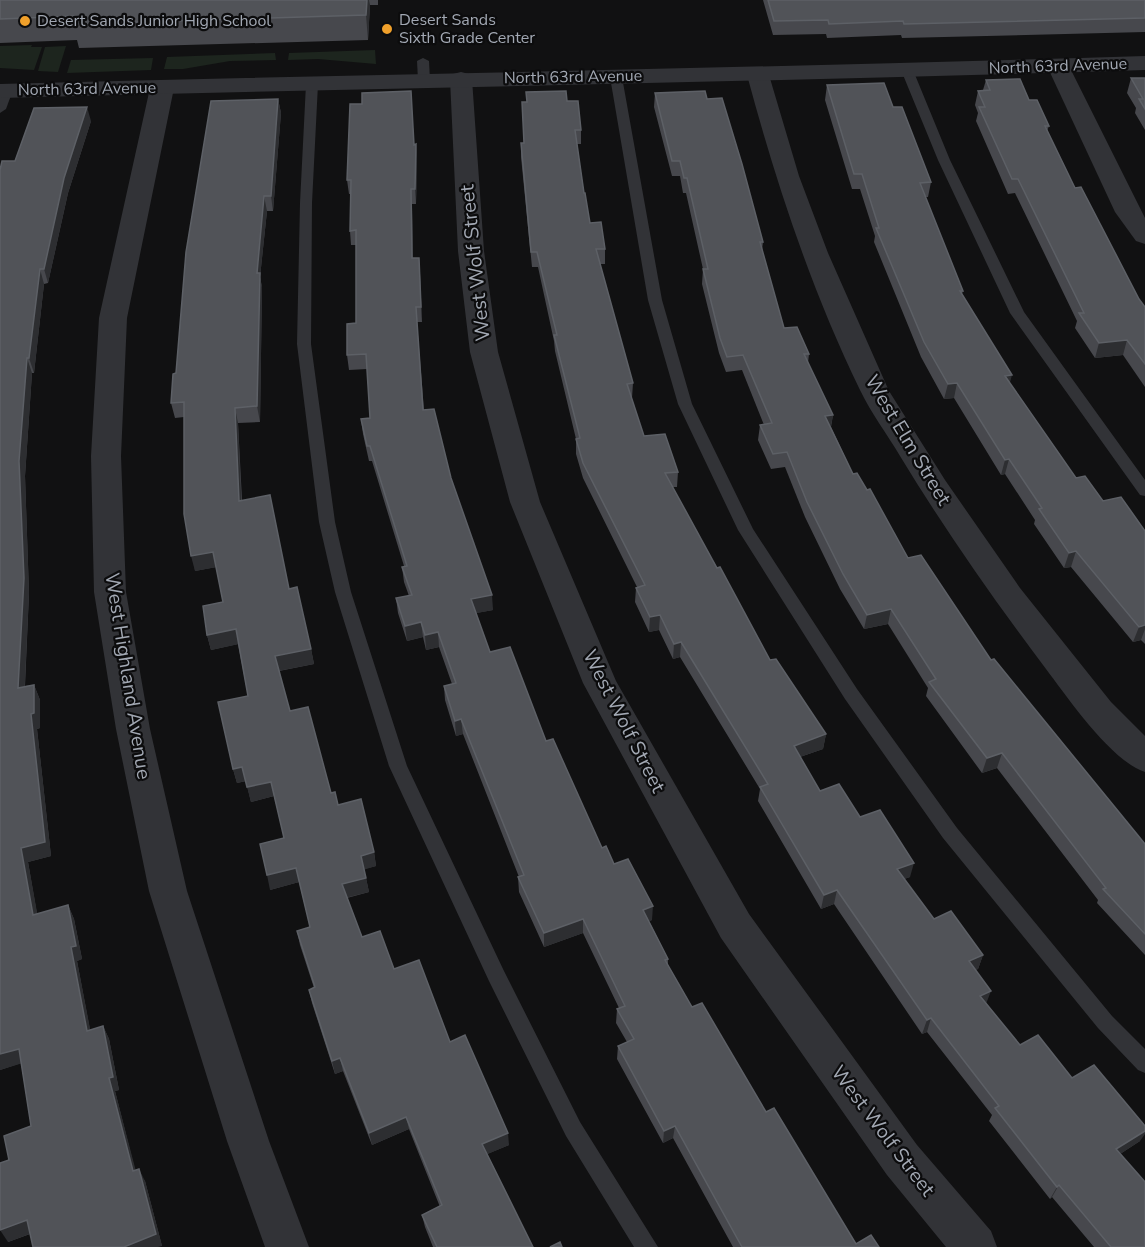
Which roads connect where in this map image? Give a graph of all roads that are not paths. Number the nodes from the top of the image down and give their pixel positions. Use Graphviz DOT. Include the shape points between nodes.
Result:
graph roads {
  1 [pos="1145,63"];
  2 [pos="1058,66"];
  3 [pos="907,70"];
  4 [pos="758,75"];
  5 [pos="616,77"];
  6 [pos="461,79"];
  7 [pos="312,84"];
  8 [pos="162,88"];
  9 [pos="2,97"];
  10 [pos="1145,236"];
  11 [pos="1145,491"];
  12 [pos="1145,758"];
  13 [pos="1145,1063"];
  14 [pos="287,1247"];
  15 [pos="646,1247"];
  16 [pos="975,1247"];
  1 -- 2 [label="street, North 63rd Avenue"];
  2 -- 3 [label="street, North 63rd Avenue"];
  2 -- 10 [label="street" via="1128,212"];
  3 -- 4 [label="street, North 63rd Avenue"];
  3 -- 11 [label="lane" via="944,160 1017,312"];
  4 -- 5 [label="street, North 63rd Avenue"];
  4 -- 12 [label="street, West Elm Street" via="787,176 815,253 875,391 934,488 1009,596 1099,712"];
  5 -- 6 [label="street, North 63rd Avenue"];
  5 -- 13 [label="lane" via="655,300 686,404 746,530 851,694 950,833 1106,1022"];
  6 -- 7 [label="street, North 63rd Avenue" via="423,71"];
  6 -- 16 [label="street, West Wolf Street" via="471,251 484,352 525,502 600,683 735,926 902,1160"];
  7 -- 8 [label="street, North 63rd Avenue"];
  7 -- 15 [label="lane" via="304,344 327,522 343,592 398,766 573,1129"];
  8 -- 9 [label="street, North 63rd Avenue"];
  8 -- 14 [label="street, West Highland Avenue" via="113,318 106,456 110,592 168,891 248,1141"];
}
